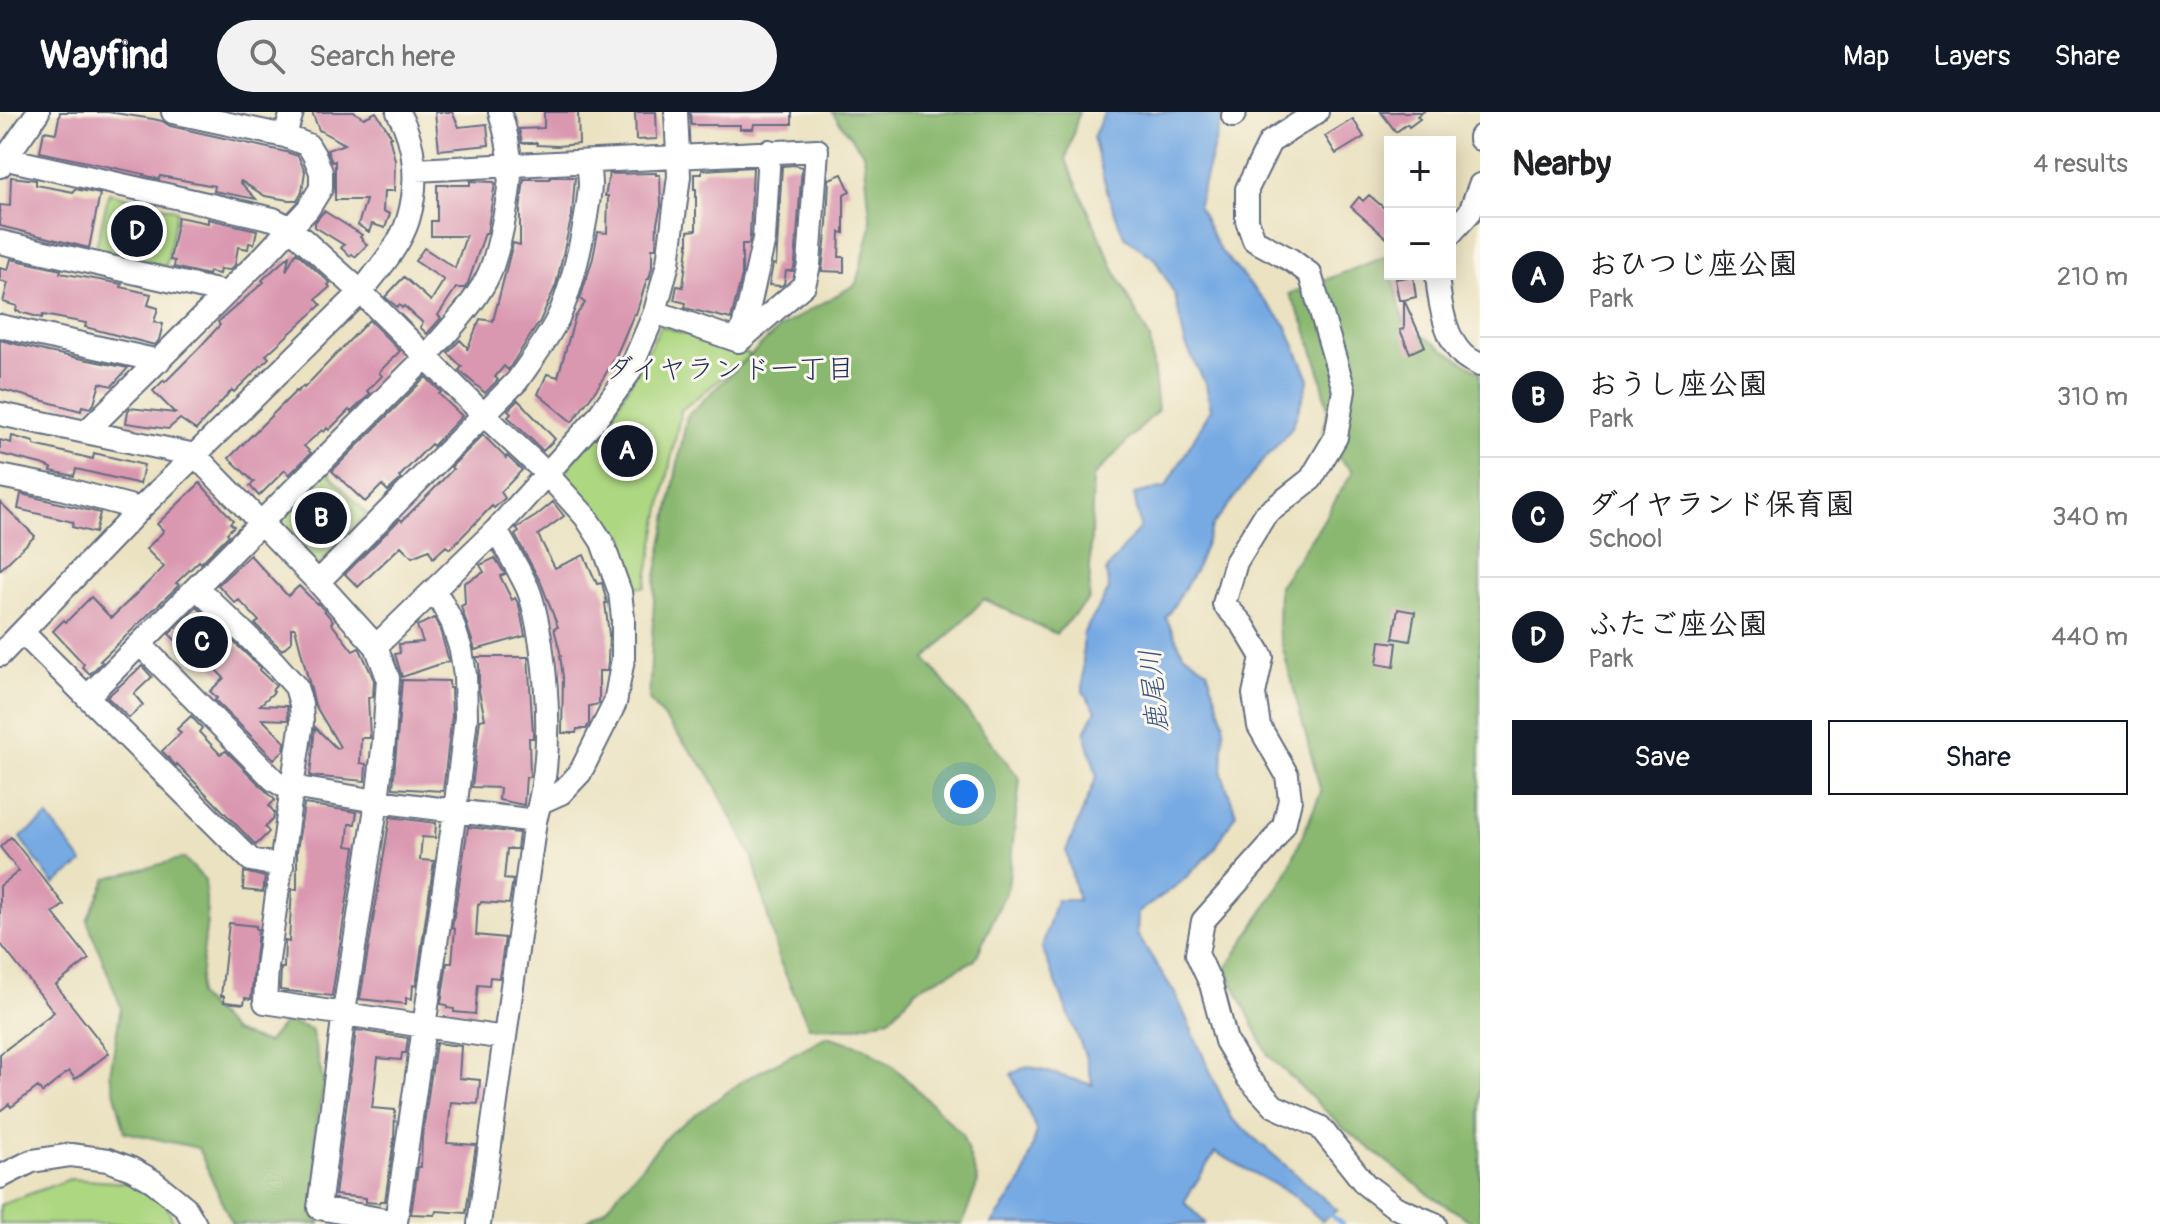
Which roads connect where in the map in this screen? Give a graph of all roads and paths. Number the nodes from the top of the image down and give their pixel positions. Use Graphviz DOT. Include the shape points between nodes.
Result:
graph roads {
  1 [pos="38,112"];
  2 [pos="173,112"];
  3 [pos="292,112"];
  4 [pos="398,112"];
  5 [pos="500,112"];
  6 [pos="676,112"];
  7 [pos="1317,112"];
  8 [pos="285,136"];
  9 [pos="769,151"];
  10 [pos="677,156"];
  11 [pos="4,162"];
  12 [pos="588,162"];
  13 [pos="511,166"];
  14 [pos="415,170"];
  15 [pos="1480,185"];
  16 [pos="289,227"];
  17 [pos="1456,227"];
  18 [pos="0,242"];
  19 [pos="1438,280"];
  20 [pos="361,292"];
  21 [pos="226,293"];
  22 [pos="655,312"];
  23 [pos="0,326"];
  24 [pos="739,341"];
  25 [pos="426,357"];
  26 [pos="159,361"];
  27 [pos="1480,365"];
  28 [pos="0,414"];
  29 [pos="483,414"];
  30 [pos="86,432"];
  31 [pos="195,455"];
  32 [pos="546,473"];
  33 [pos="0,476"];
  34 [pos="140,509"];
  35 [pos="260,522"];
  36 [pos="496,530"];
  37 [pos="318,582"];
  38 [pos="197,588"];
  39 [pos="432,592"];
  40 [pos="23,633"];
  41 [pos="140,644"];
  42 [pos="376,646"];
  43 [pos="0,655"];
  44 [pos="87,697"];
  45 [pos="292,787"];
  46 [pos="377,801"];
  47 [pos="455,811"];
  48 [pos="538,812"];
  49 [pos="282,866"];
  50 [pos="344,1012"];
  51 [pos="425,1025"];
  52 [pos="504,1038"];
  53 [pos="0,1177"];
  54 [pos="396,1223"];
  55 [pos="195,1224"];
  56 [pos="479,1224"];
  57 [pos="1435,1224"];
  1 -- 11 [label="street"];
  2 -- 8 [label="street"];
  3 -- 8 [label="street"];
  4 -- 14 [label="street" via="407,128"];
  5 -- 13 [label="street"];
  6 -- 10 [label="street"];
  7 -- 57 [label="street" via="1270,142 1247,189 1247,220 1254,240 1310,274 1344,390 1336,437 1311,479 1265,515 1236,562 1224,604 1262,657 1254,694 1259,726 1287,775 1290,800 1284,825 1268,848 1203,921 1197,954 1226,1041 1248,1078 1274,1106 1320,1127 1365,1184 1395,1207"];
  8 -- 16 [label="street" via="308,145 321,172 321,188"];
  9 -- 10 [label="street"];
  9 -- 24 [label="street" via="764,239"];
  9 -- 24 [label="street" via="817,150 809,265 804,285"];
  10 -- 12 [label="street"];
  10 -- 22 [label="street" via="668,263"];
  11 -- 16 [label="street" via="273,219"];
  12 -- 13 [label="street"];
  12 -- 29 [label="street" via="586,217 557,319 517,381"];
  13 -- 14 [label="street"];
  13 -- 25 [label="street" via="488,278"];
  14 -- 20 [label="street" via="408,221"];
  15 -- 17 [label="street" via="1470,212"];
  16 -- 20 [label="street"];
  16 -- 21 [label="street"];
  18 -- 21 [label="street"];
  19 -- 27 [label="street" via="1451,337 1463,355"];
  20 -- 25 [label="street"];
  20 -- 31 [label="street"];
  21 -- 26 [label="street"];
  22 -- 24 [label="street"];
  22 -- 32 [label="street" via="629,373 597,418"];
  23 -- 26 [label="street"];
  25 -- 29 [label="street"];
  25 -- 35 [label="street"];
  26 -- 30 [label="street"];
  28 -- 30 [label="street"];
  29 -- 32 [label="street"];
  29 -- 37 [label="street"];
  30 -- 31 [label="street"];
  31 -- 34 [label="street"];
  31 -- 35 [label="street"];
  32 -- 36 [label="street"];
  32 -- 48 [label="street" via="602,542 620,592 623,659 615,703 580,773"];
  33 -- 34 [label="street"];
  34 -- 40 [label="street"];
  35 -- 37 [label="street"];
  35 -- 38 [label="street"];
  36 -- 39 [label="street"];
  36 -- 48 [label="street" via="529,591 538,623 547,688"];
  37 -- 42 [label="street"];
  38 -- 41 [label="street"];
  38 -- 45 [label="street" via="296,687 302,722"];
  39 -- 42 [label="street"];
  39 -- 47 [label="street" via="452,622 465,675 466,717"];
  40 -- 43 [label="street"];
  40 -- 44 [label="street"];
  41 -- 44 [label="street"];
  41 -- 45 [label="street" via="274,780"];
  42 -- 46 [label="street" via="388,678"];
  44 -- 49 [label="street" via="251,860"];
  45 -- 46 [label="street"];
  45 -- 49 [label="street"];
  46 -- 47 [label="street"];
  46 -- 50 [label="street"];
  47 -- 48 [label="street"];
  47 -- 51 [label="street"];
  48 -- 52 [label="street"];
  49 -- 50 [label="street" via="265,1002"];
  50 -- 51 [label="street"];
  50 -- 54 [label="street" via="319,1208"];
  51 -- 52 [label="street"];
  51 -- 54 [label="street"];
  52 -- 56 [label="street"];
  53 -- 55 [label="street" via="32,1161 71,1155 108,1160 153,1181 185,1207"];
}
